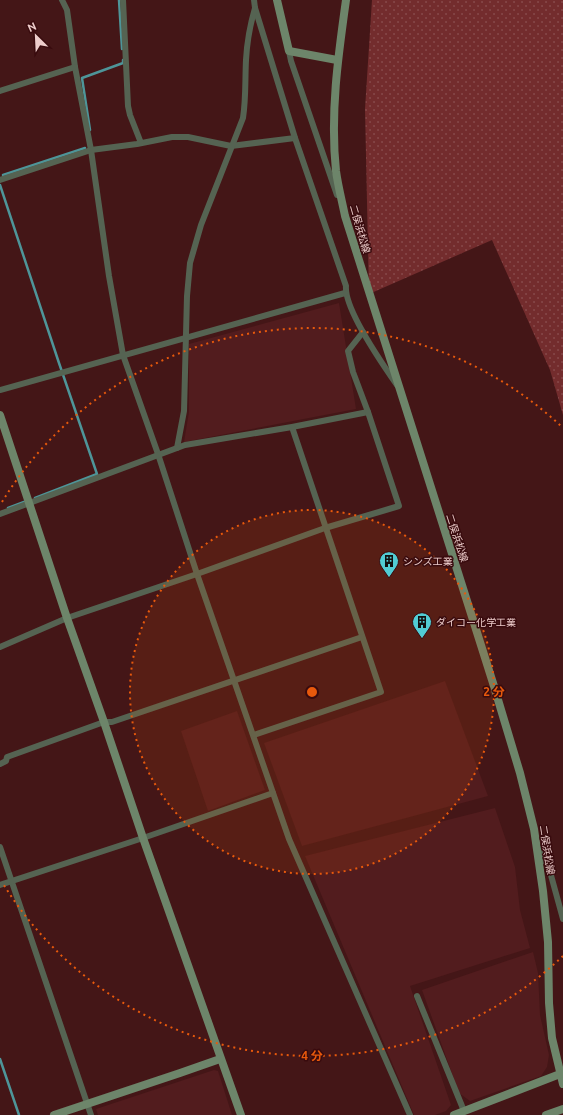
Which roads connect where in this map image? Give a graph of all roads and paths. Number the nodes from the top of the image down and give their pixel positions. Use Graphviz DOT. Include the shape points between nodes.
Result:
graph roads {
  1 [pos="62,0"];
  2 [pos="123,0"];
  3 [pos="254,0"];
  4 [pos="277,0"];
  5 [pos="346,0"];
  6 [pos="255,8"];
  7 [pos="289,51"];
  8 [pos="337,60"];
  9 [pos="75,67"];
  10 [pos="0,91"];
  11 [pos="295,138"];
  12 [pos="141,143"];
  13 [pos="231,146"];
  14 [pos="91,150"];
  15 [pos="0,180"];
  16 [pos="345,216"];
  17 [pos="345,293"];
  18 [pos="363,332"];
  19 [pos="186,338"];
  20 [pos="123,355"];
  21 [pos="400,389"];
  22 [pos="0,390"];
  23 [pos="368,412"];
  24 [pos="0,415"];
  25 [pos="292,428"];
  26 [pos="177,448"];
  27 [pos="158,454"];
  28 [pos="30,503"];
  29 [pos="0,514"];
  30 [pos="325,528"];
  31 [pos="197,574"];
  32 [pos="67,618"];
  33 [pos="362,637"];
  34 [pos="0,647"];
  35 [pos="235,680"];
  36 [pos="104,722"];
  37 [pos="254,735"];
  38 [pos="0,764"];
  39 [pos="273,793"];
  40 [pos="143,838"];
  41 [pos="537,846"];
  42 [pos="0,847"];
  43 [pos="12,881"];
  44 [pos="0,885"];
  45 [pos="563,919"];
  46 [pos="417,996"];
  47 [pos="220,1059"];
  48 [pos="560,1074"];
  49 [pos="563,1084"];
  50 [pos="87,1103"];
  51 [pos="563,1109"];
  52 [pos="464,1111"];
  53 [pos="54,1115"];
  54 [pos="91,1115"];
  55 [pos="241,1115"];
  56 [pos="410,1115"];
  57 [pos="454,1115"];
  58 [pos="546,1115"];
  1 -- 9 [label="street" via="67,10"];
  2 -- 12 [label="street" via="128,106"];
  3 -- 6 [label="street"];
  4 -- 7 [label="main road"];
  5 -- 8 [label="main road, 二俣浜松線"];
  6 -- 11 [label="street"];
  6 -- 13 [label="street" via="246,58 246,102 243,118"];
  7 -- 8 [label="main road"];
  7 -- 16 [label="street"];
  8 -- 16 [label="main road, 二俣浜松線" via="334,117 336,164"];
  9 -- 10 [label="street"];
  9 -- 14 [label="street"];
  11 -- 13 [label="street"];
  11 -- 17 [label="street" via="346,286"];
  12 -- 13 [label="street" via="172,137 188,137"];
  12 -- 14 [label="street"];
  13 -- 19 [label="street" via="190,263"];
  14 -- 15 [label="street"];
  14 -- 20 [label="street"];
  16 -- 21 [label="main road, 二俣浜松線"];
  17 -- 18 [label="street"];
  17 -- 19 [label="street"];
  18 -- 21 [label="street"];
  18 -- 23 [label="street" via="348,351"];
  19 -- 20 [label="street"];
  19 -- 26 [label="street" via="184,412"];
  20 -- 22 [label="street"];
  20 -- 27 [label="street"];
  21 -- 41 [label="main road, 二俣浜松線" via="496,690"];
  23 -- 25 [label="street"];
  23 -- 30 [label="street" via="399,506"];
  24 -- 28 [label="main road"];
  25 -- 26 [label="street"];
  25 -- 30 [label="street"];
  26 -- 27 [label="street"];
  27 -- 28 [label="street"];
  27 -- 31 [label="street"];
  28 -- 29 [label="street"];
  28 -- 32 [label="main road"];
  30 -- 31 [label="street"];
  30 -- 33 [label="street"];
  31 -- 32 [label="street"];
  31 -- 35 [label="street"];
  32 -- 34 [label="street"];
  32 -- 36 [label="main road"];
  33 -- 35 [label="street"];
  33 -- 37 [label="street" via="381,692"];
  35 -- 36 [label="street" via="112,722"];
  35 -- 37 [label="street"];
  36 -- 38 [label="street" via="6,757 6,762"];
  36 -- 40 [label="main road"];
  37 -- 39 [label="street"];
  39 -- 40 [label="street"];
  39 -- 56 [label="street" via="296,856"];
  40 -- 43 [label="street"];
  40 -- 47 [label="main road"];
  41 -- 45 [label="street" via="549,868"];
  41 -- 48 [label="main road, 二俣浜松線" via="548,942 549,1010"];
  42 -- 43 [label="street"];
  43 -- 44 [label="street"];
  43 -- 50 [label="street"];
  46 -- 52 [label="street"];
  47 -- 50 [label="main road"];
  47 -- 55 [label="main road"];
  48 -- 49 [label="main road, 二俣浜松線"];
  48 -- 52 [label="main road"];
  50 -- 53 [label="main road"];
  50 -- 54 [label="street"];
  51 -- 58 [label="main road"];
  52 -- 57 [label="main road"];
}
